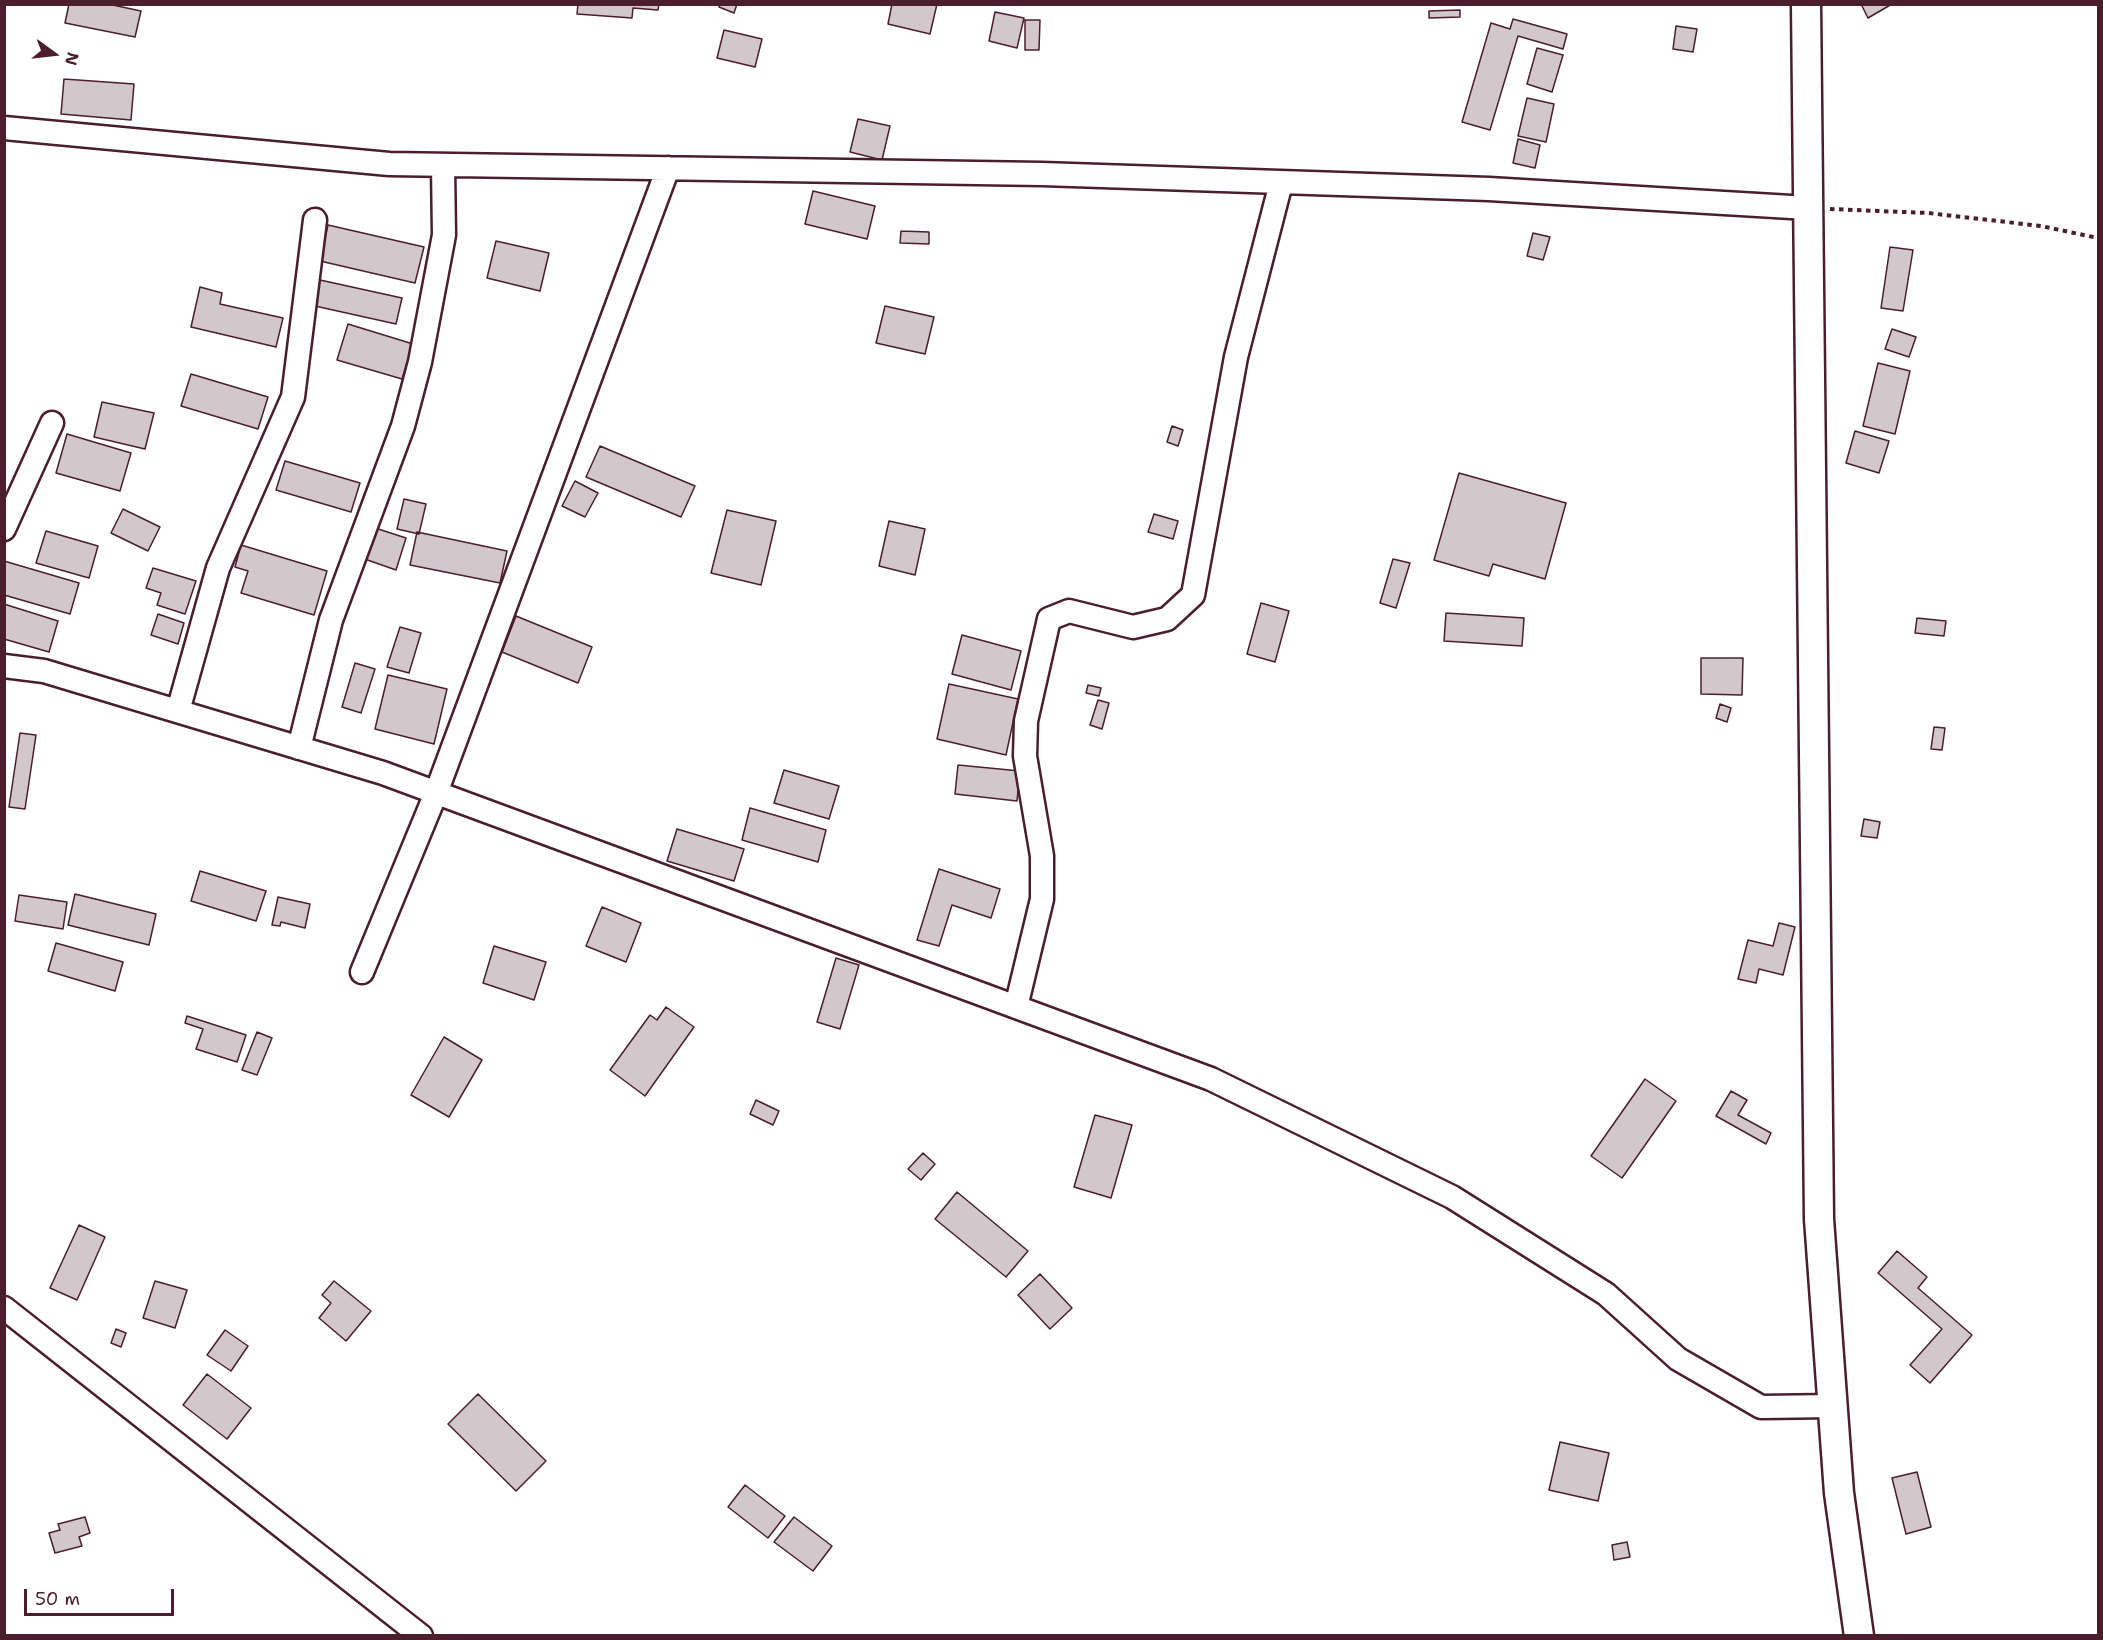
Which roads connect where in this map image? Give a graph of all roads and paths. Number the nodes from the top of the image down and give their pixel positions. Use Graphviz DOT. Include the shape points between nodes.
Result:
graph roads {
  1 [pos="1806,4"];
  2 [pos="4,128"];
  3 [pos="443,166"];
  4 [pos="668,168"];
  5 [pos="1281,183"];
  6 [pos="1808,208"];
  7 [pos="315,220"];
  8 [pos="2098,238"];
  9 [pos="52,423"];
  10 [pos="4,529"];
  11 [pos="4,666"];
  12 [pos="178,711"];
  13 [pos="299,748"];
  14 [pos="436,792"];
  15 [pos="362,972"];
  16 [pos="1016,1007"];
  17 [pos="4,1308"];
  18 [pos="1833,1406"];
  19 [pos="421,1635"];
  20 [pos="1859,1635"];
  1 -- 6 [label="main road"];
  2 -- 3 [label="street"];
  3 -- 4 [label="street"];
  3 -- 13 [label="street" via="444,235 420,362 403,426 331,620"];
  4 -- 5 [label="street" via="1042,174"];
  4 -- 14 [label="street"];
  5 -- 6 [label="street" via="1489,189"];
  5 -- 16 [label="street" via="1236,357 1193,595 1167,619 1133,627 1069,611 1049,619 1026,720 1025,756 1042,856 1042,899"];
  6 -- 8 [label="path" via="1928,213 2041,226"];
  6 -- 18 [label="main road" via="1819,1219"];
  7 -- 12 [label="street" via="293,397 218,568"];
  9 -- 10 [label="street"];
  11 -- 12 [label="street" via="44,671"];
  12 -- 13 [label="street"];
  13 -- 14 [label="street"];
  14 -- 15 [label="street"];
  14 -- 16 [label="street"];
  16 -- 18 [label="street" via="1211,1079 1452,1197 1606,1294 1678,1359 1761,1407"];
  17 -- 19 [label="street"];
  18 -- 20 [label="main road" via="1839,1493"];
}
